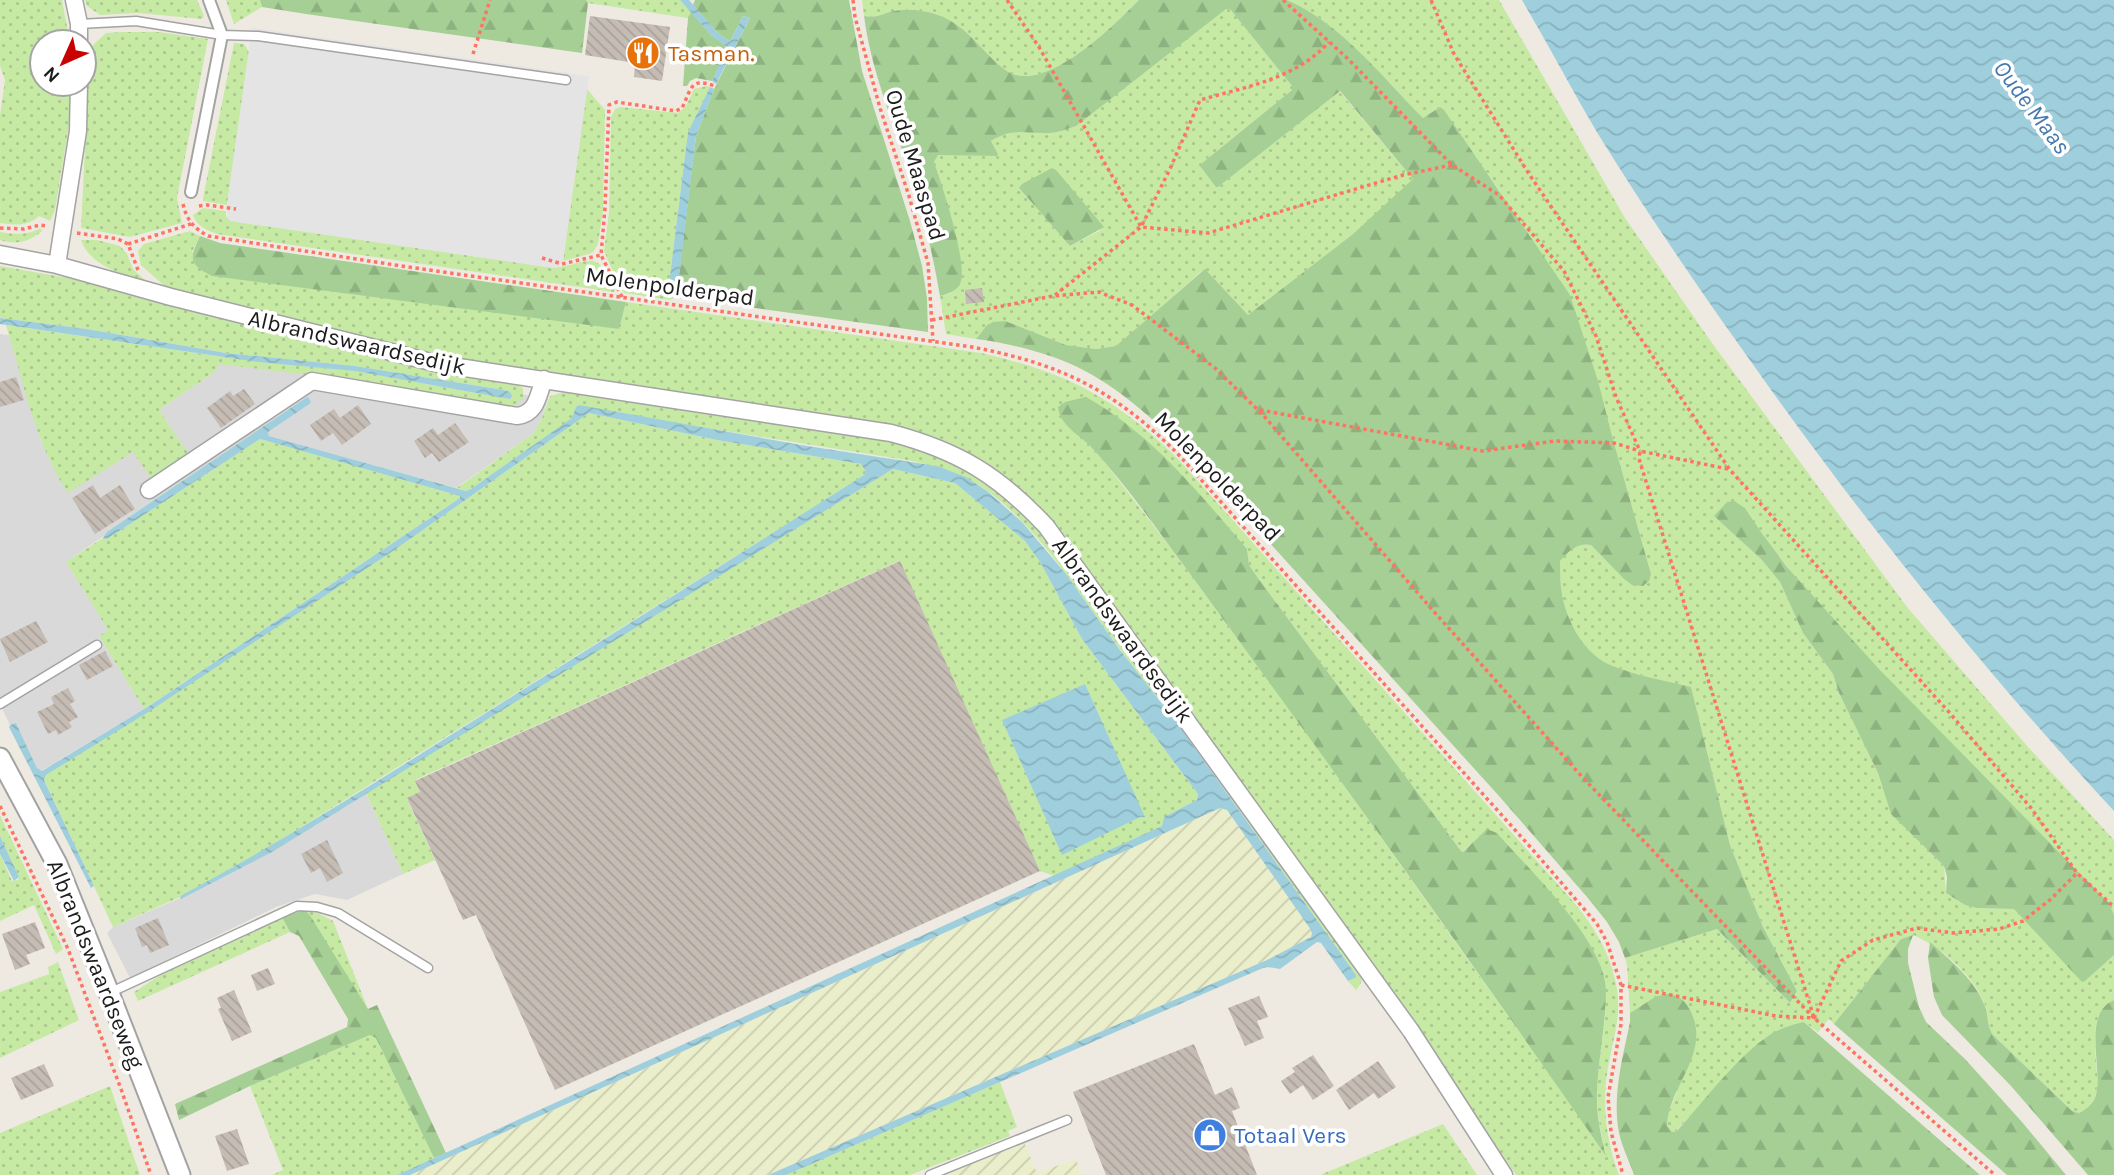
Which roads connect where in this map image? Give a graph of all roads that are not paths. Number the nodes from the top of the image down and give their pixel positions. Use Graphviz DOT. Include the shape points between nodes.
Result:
graph roads {
  1 [pos="74,0"];
  2 [pos="209,0"];
  3 [pos="79,24"];
  4 [pos="79,28"];
  5 [pos="222,35"];
  6 [pos="566,80"];
  7 [pos="79,98"];
  8 [pos="191,192"];
  9 [pos="0,254"];
  10 [pos="57,265"];
  11 [pos="544,379"];
  12 [pos="149,490"];
  13 [pos="97,645"];
  14 [pos="0,704"];
  15 [pos="0,758"];
  16 [pos="428,968"];
  17 [pos="109,993"];
  18 [pos="1067,1120"];
  19 [pos="180,1175"];
  20 [pos="929,1175"];
  21 [pos="1504,1175"];
  1 -- 3 [label="street"];
  2 -- 5 [label="street"];
  3 -- 4 [label="street"];
  3 -- 5 [label="lane" via="136,21"];
  5 -- 6 [label="lane" via="258,36"];
  5 -- 8 [label="street"];
  7 -- 10 [label="street" via="78,131"];
  9 -- 10 [label="street, Albrandswaardsedijk"];
  10 -- 11 [label="street, Albrandswaardsedijk" via="408,357"];
  11 -- 12 [label="street, Albrandswaardsedijk" via="534,408 517,416 312,381"];
  11 -- 21 [label="street, Albrandswaardsedijk" via="891,433 952,453 1009,489 1046,526 1279,846 1411,1031"];
  13 -- 14 [label="lane"];
  15 -- 17 [label="street, Albrandswaardseweg" via="57,864"];
  16 -- 17 [label="lane" via="338,913 297,906"];
  17 -- 19 [label="street, Albrandswaardseweg"];
  18 -- 20 [label="lane"];
}
